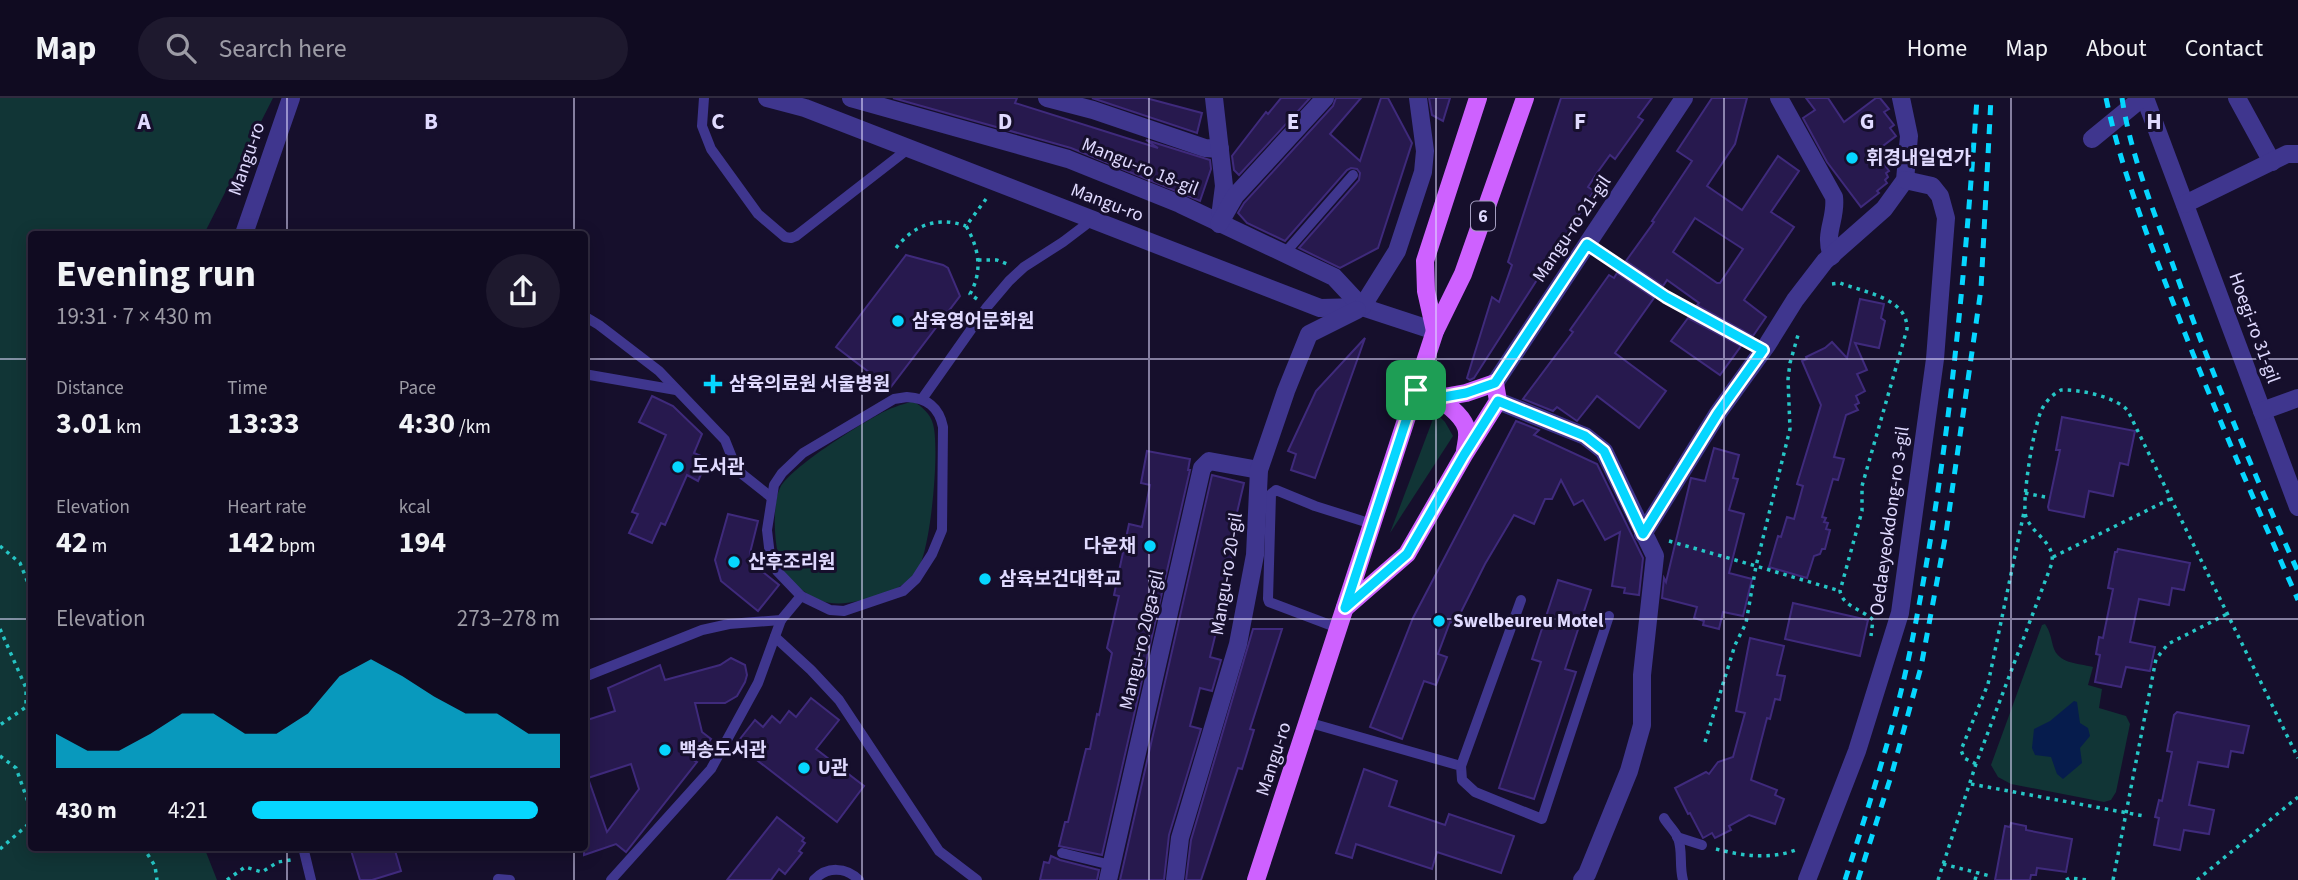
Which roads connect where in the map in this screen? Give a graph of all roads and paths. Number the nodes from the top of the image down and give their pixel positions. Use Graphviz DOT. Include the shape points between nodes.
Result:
graph roads {
  1 [pos="291,98"];
  2 [pos="704,98"];
  3 [pos="767,98"];
  4 [pos="851,98"];
  5 [pos="1047,98"];
  6 [pos="1325,98"];
  7 [pos="1418,98"];
  8 [pos="1478,98"];
  9 [pos="1525,98"];
  10 [pos="1684,98"];
  11 [pos="1779,98"];
  12 [pos="1901,98"];
  13 [pos="2143,98"];
  14 [pos="2237,98"];
  15 [pos="1210,99"];
  16 [pos="892,104"];
  17 [pos="2092,139"];
  18 [pos="908,149"];
  19 [pos="1220,149"];
  20 [pos="2298,154"];
  21 [pos="2272,162"];
  22 [pos="1353,174"];
  23 [pos="1905,180"];
  24 [pos="989,195"];
  25 [pos="2185,204"];
  26 [pos="1092,220"];
  27 [pos="1219,224"];
  28 [pos="966,226"];
  29 [pos="245,231"];
  30 [pos="1587,244"];
  31 [pos="896,248"];
  32 [pos="1284,254"];
  33 [pos="1832,256"];
  34 [pos="978,260"];
  35 [pos="1008,264"];
  36 [pos="1825,287"];
  37 [pos="987,307"];
  38 [pos="1362,307"];
  39 [pos="588,319"];
  40 [pos="1801,327"];
  41 [pos="1435,331"];
  42 [pos="1763,350"];
  43 [pos="588,375"];
  44 [pos="1495,383"];
  45 [pos="676,390"];
  46 [pos="1416,390"];
  47 [pos="1438,398"];
  48 [pos="2298,398"];
  49 [pos="922,399"];
  50 [pos="1498,401"];
  51 [pos="2262,411"];
  52 [pos="1464,455"];
  53 [pos="1259,470"];
  54 [pos="2025,493"];
  55 [pos="771,497"];
  56 [pos="2045,497"];
  57 [pos="2171,499"];
  58 [pos="2298,507"];
  59 [pos="2025,510"];
  60 [pos="1372,524"];
  61 [pos="1643,534"];
  62 [pos="0,546"];
  63 [pos="2053,557"];
  64 [pos="1756,566"];
  65 [pos="28,583"];
  66 [pos="1840,591"];
  67 [pos="801,596"];
  68 [pos="1521,600"];
  69 [pos="1345,608"];
  70 [pos="2227,614"];
  71 [pos="1609,616"];
  72 [pos="781,620"];
  73 [pos="1338,628"];
  74 [pos="0,629"];
  75 [pos="775,638"];
  76 [pos="1870,638"];
  77 [pos="588,675"];
  78 [pos="1307,722"];
  79 [pos="0,724"];
  80 [pos="1705,742"];
  81 [pos="0,756"];
  82 [pos="2298,758"];
  83 [pos="1976,764"];
  84 [pos="1461,766"];
  85 [pos="1970,783"];
  86 [pos="2298,797"];
  87 [pos="28,802"];
  88 [pos="2126,812"];
  89 [pos="2144,816"];
  90 [pos="1664,818"];
  91 [pos="28,824"];
  92 [pos="1677,837"];
  93 [pos="1702,845"];
  94 [pos="1802,847"];
  95 [pos="0,849"];
  96 [pos="146,851"];
  97 [pos="304,852"];
  98 [pos="1062,853"];
  99 [pos="1943,864"];
  100 [pos="1109,873"];
  101 [pos="1977,873"];
  102 [pos="1990,876"];
  103 [pos="498,879"];
  104 [pos="157,880"];
  105 [pos="227,880"];
  106 [pos="311,880"];
  107 [pos="510,880"];
  108 [pos="611,880"];
  109 [pos="814,880"];
  110 [pos="859,880"];
  111 [pos="977,880"];
  112 [pos="1175,880"];
  113 [pos="1256,880"];
  114 [pos="1582,880"];
  115 [pos="1683,880"];
  116 [pos="1807,880"];
  117 [pos="1937,880"];
  118 [pos="1975,880"];
  119 [pos="2066,880"];
  120 [pos="2088,880"];
  121 [pos="2113,880"];
  122 [pos="2197,880"];
  1 -- 29 [label="street, Mangu-ro"];
  2 -- 18 [label="lane" via="702,126 710,149 758,214 791,239"];
  3 -- 18 [label="street, Mangu-ro" via="805,108"];
  4 -- 16 [label="street, Mangu-ro 18-gil"];
  5 -- 19 [label="street"];
  6 -- 27 [label="street" via="1236,196"];
  7 -- 38 [label="street" via="1423,172 1397,251"];
  8 -- 41 [label="main road, 6" via="1425,261"];
  9 -- 41 [label="main road, Mangu-ro / 6" via="1463,274"];
  10 -- 30 [label="street, Mangu-ro 21-gil"];
  11 -- 33 [label="street" via="1834,197 1827,239"];
  12 -- 23 [label="street" via="1909,136"];
  13 -- 17 [label="street"];
  13 -- 25 [label="street, Hoegi-ro 31-gil"];
  14 -- 21 [label="street"];
  15 -- 19 [label="street"];
  16 -- 27 [label="street, Mangu-ro 18-gil" via="1068,159"];
  18 -- 26 [label="street, Mangu-ro"];
  19 -- 27 [label="street" via="1224,186"];
  20 -- 21 [label="street"];
  21 -- 25 [label="street"];
  22 -- 32 [label="lane"];
  23 -- 33 [label="street" via="1884,209"];
  23 -- 116 [label="street, Oedaeyeokdong-ro 3-gil" via="1932,186 1940,196 1945,218 1935,359 1902,599 1857,751"];
  24 -- 28 [label="path"];
  25 -- 51 [label="street, Hoegi-ro 31-gil"];
  26 -- 37 [label="lane" via="1024,267"];
  26 -- 38 [label="street, Mangu-ro" via="1320,308"];
  27 -- 32 [label="street, Mangu-ro 18-gil"];
  28 -- 31 [label="path" via="939,223 917,227"];
  28 -- 34 [label="path"];
  30 -- 42 [label="lane" via="1666,297"];
  30 -- 44 [label="street, Mangu-ro 21-gil"];
  32 -- 38 [label="street, Mangu-ro 18-gil" via="1334,277"];
  33 -- 42 [label="street"];
  34 -- 35 [label="path"];
  34 -- 37 [label="path" via="977,281 970,294"];
  36 -- 66 [label="path" via="1840,283 1891,302 1903,310 1907,321 1862,486 1862,511"];
  37 -- 49 [label="lane"];
  38 -- 41 [label="street, Mangu-ro"];
  38 -- 53 [label="street, Mangu-ro 20-gil" via="1309,334"];
  39 -- 45 [label="lane"];
  40 -- 64 [label="path" via="1790,363 1789,437"];
  41 -- 46 [label="main road, Mangu-ro / 6"];
  42 -- 61 [label="street"];
  43 -- 45 [label="lane"];
  44 -- 47 [label="main road"];
  44 -- 50 [label="main road"];
  45 -- 55 [label="lane" via="725,440 737,470"];
  46 -- 47 [label="main road"];
  46 -- 60 [label="main road, Mangu-ro / 6"];
  47 -- 52 [label="main road" via="1466,426"];
  48 -- 51 [label="street"];
  49 -- 55 [label="lane" via="894,399 809,448 777,480"];
  49 -- 67 [label="lane" via="936,410 943,426 942,530 928,562 903,591 844,611 830,610"];
  50 -- 52 [label="main road"];
  50 -- 61 [label="street" via="1585,436 1604,451"];
  51 -- 58 [label="street, Hoegi-ro 31-gil"];
  52 -- 69 [label="main road" via="1407,554"];
  53 -- 100 [label="street, Mangu-ro 20ga-gil" via="1209,461 1202,468"];
  53 -- 112 [label="street, Mangu-ro 20-gil" via="1255,555 1238,644 1180,838"];
  54 -- 56 [label="path"];
  54 -- 57 [label="path" via="2041,410 2057,391 2068,390 2124,406"];
  54 -- 59 [label="path"];
  55 -- 67 [label="lane" via="770,556 777,571"];
  57 -- 63 [label="path"];
  57 -- 70 [label="path"];
  59 -- 63 [label="path"];
  59 -- 83 [label="path" via="1988,684 1961,750 1964,758"];
  60 -- 69 [label="main road, Mangu-ro / 6"];
  60 -- 73 [label="lane" via="1276,490 1271,494 1268,599"];
  61 -- 64 [label="path"];
  61 -- 114 [label="street" via="1654,556 1642,675 1642,725 1629,771"];
  62 -- 65 [label="path" via="20,564"];
  63 -- 83 [label="path"];
  64 -- 66 [label="path"];
  64 -- 80 [label="path" via="1745,623"];
  66 -- 76 [label="path" via="1846,603 1873,620"];
  67 -- 72 [label="lane"];
  68 -- 84 [label="lane"];
  69 -- 73 [label="main road, Mangu-ro / 6"];
  70 -- 82 [label="path"];
  70 -- 88 [label="path" via="2168,644 2156,659"];
  71 -- 84 [label="lane" via="1542,819 1475,792 1462,780"];
  72 -- 75 [label="lane"];
  72 -- 77 [label="lane" via="702,631"];
  73 -- 78 [label="main road, Mangu-ro / 6"];
  74 -- 79 [label="path" via="26,688 26,707"];
  75 -- 108 [label="lane" via="758,683 711,769"];
  75 -- 111 [label="lane" via="839,700 939,851"];
  78 -- 84 [label="lane"];
  78 -- 113 [label="main road, Mangu-ro / 6"];
  81 -- 87 [label="path" via="16,768"];
  83 -- 85 [label="path"];
  85 -- 88 [label="path"];
  85 -- 99 [label="path"];
  86 -- 122 [label="path"];
  88 -- 89 [label="path"];
  88 -- 121 [label="path"];
  90 -- 92 [label="lane"];
  91 -- 95 [label="path"];
  92 -- 93 [label="lane"];
  92 -- 115 [label="lane"];
  93 -- 94 [label="path" via="1758,856 1786,854"];
  96 -- 104 [label="path"];
  97 -- 105 [label="path" via="262,872 245,867"];
  97 -- 106 [label="lane"];
  98 -- 100 [label="lane"];
  99 -- 101 [label="path"];
  99 -- 117 [label="path"];
  101 -- 102 [label="path"];
  101 -- 118 [label="path"];
  103 -- 107 [label="lane"];
  109 -- 110 [label="lane" via="838,870"];
  119 -- 120 [label="path"];
}
